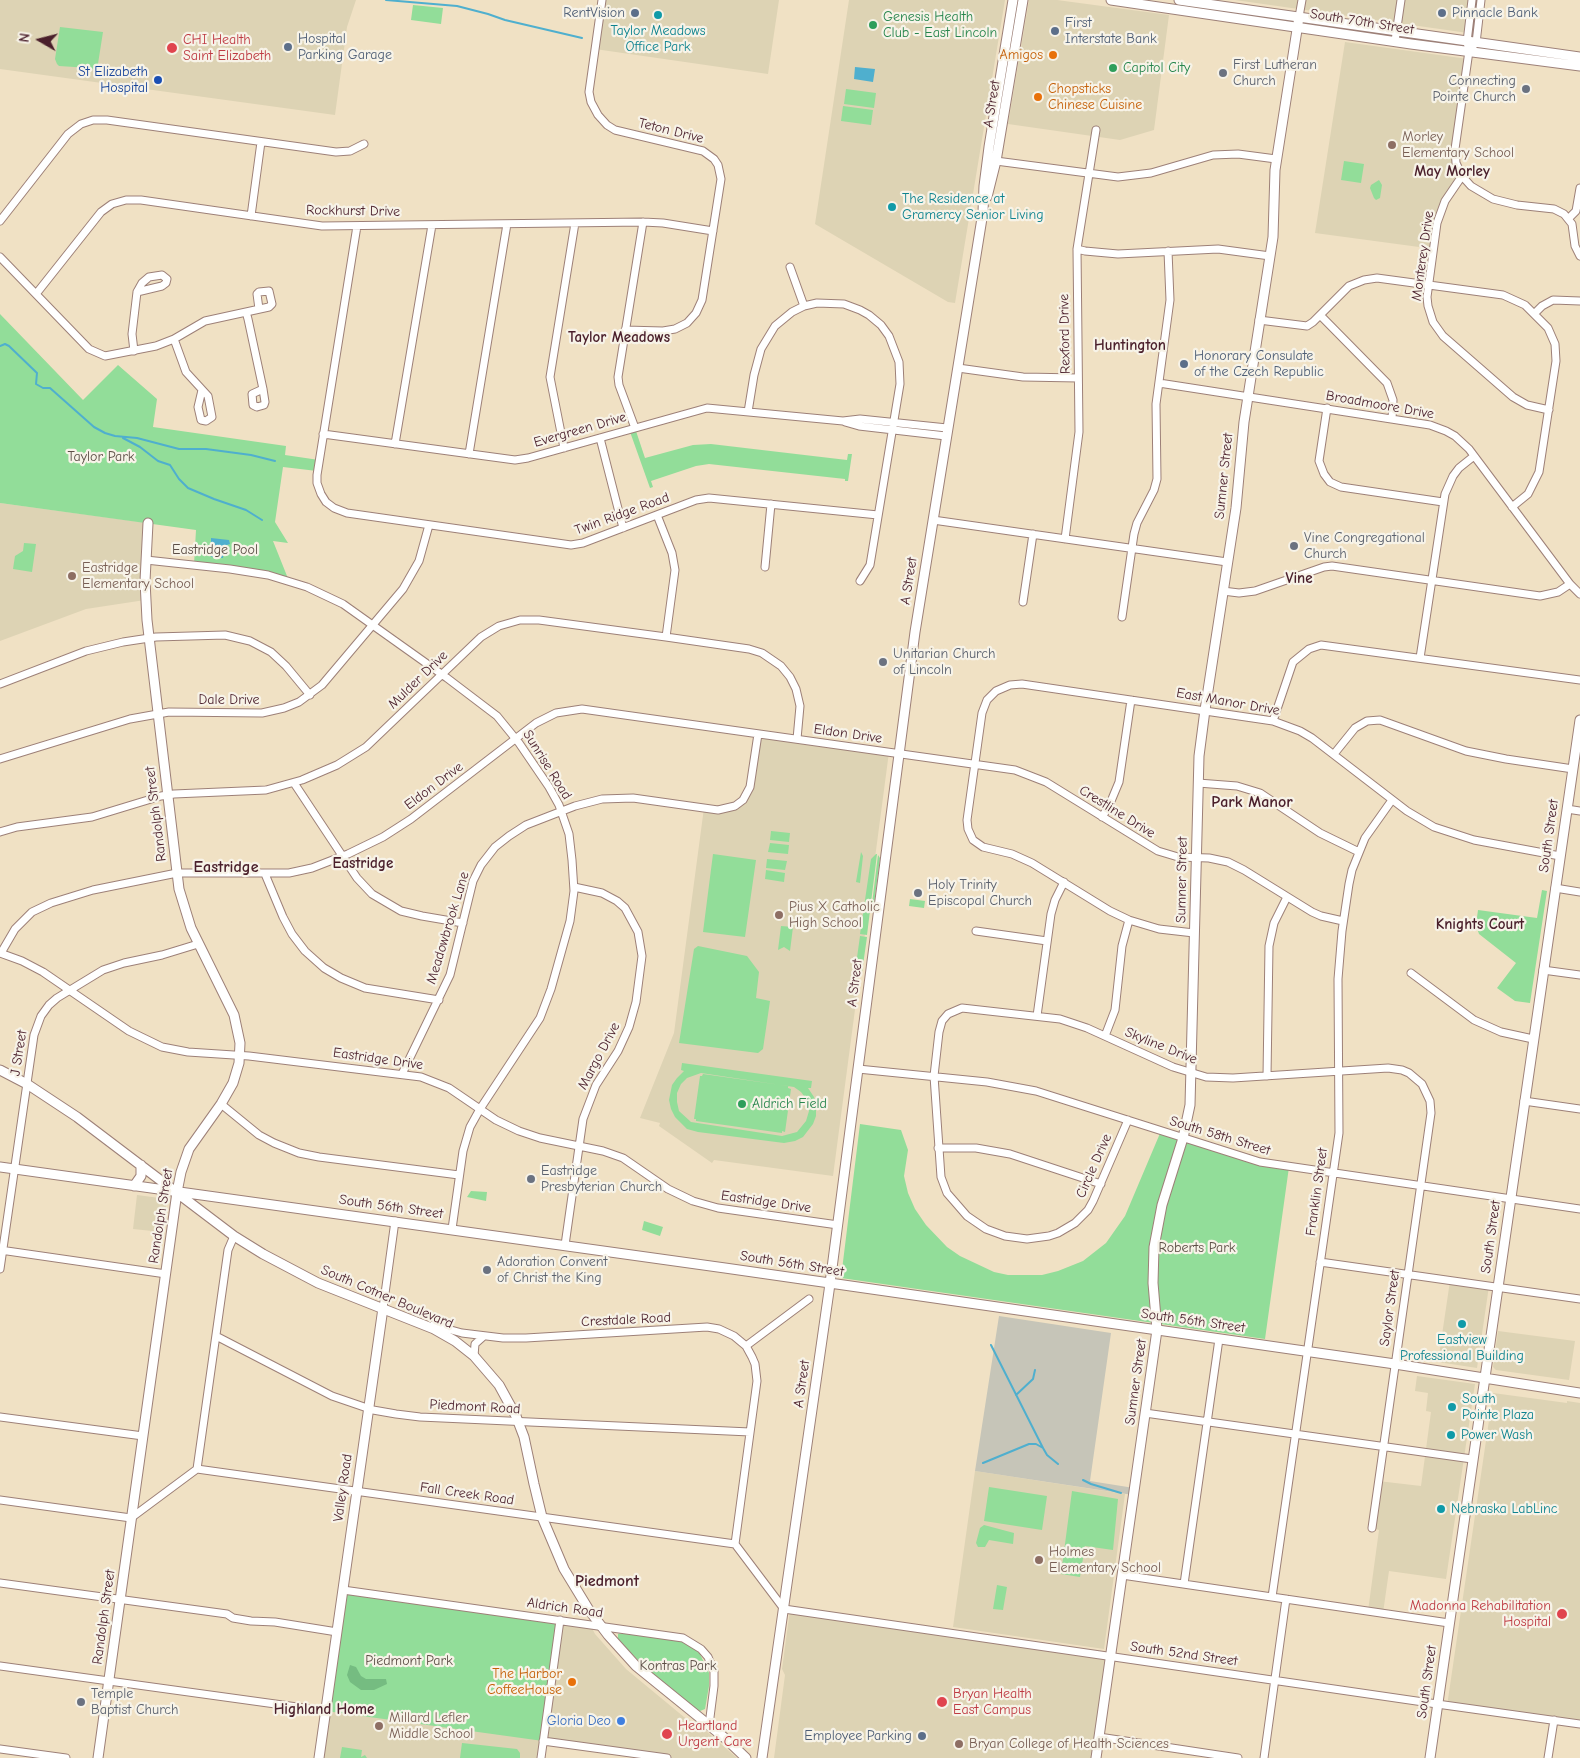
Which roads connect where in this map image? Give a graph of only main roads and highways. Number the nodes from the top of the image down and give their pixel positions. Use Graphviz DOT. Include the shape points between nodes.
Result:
graph roads {
  1 [pos="1013,0"];
  2 [pos="1023,0"];
  3 [pos="1111,0"];
  4 [pos="1179,0"];
  5 [pos="1160,3"];
  6 [pos="1298,22"];
  7 [pos="1580,57"];
  8 [pos="1580,66"];
  9 [pos="983,212"];
  10 [pos="148,523"];
  11 [pos="1580,720"];
  12 [pos="0,1070"];
  13 [pos="141,1165"];
  14 [pos="0,1167"];
  15 [pos="134,1186"];
  16 [pos="177,1192"];
  17 [pos="830,1283"];
  18 [pos="383,1308"];
  19 [pos="1157,1330"];
  20 [pos="1484,1377"];
  21 [pos="1580,1392"];
  22 [pos="98,1758"];
  23 [pos="319,1758"];
  24 [pos="746,1758"];
  25 [pos="762,1758"];
  26 [pos="1096,1758"];
  27 [pos="1430,1758"];
  1 -- 9 [label="main road, A Street" via="989,147"];
  2 -- 9 [label="main road, A Street" via="996,161"];
  3 -- 5 [label="main road, South 70th Street"];
  4 -- 6 [label="main road, South 70th Street"];
  5 -- 6 [label="main road, South 70th Street"];
  6 -- 7 [label="main road, South 70th Street" via="1396,31"];
  6 -- 8 [label="main road, South 70th Street" via="1395,41"];
  6 -- 19 [label="main road, Sumner Street" via="1276,159 1270,256 1240,451 1236,508 1205,710 1198,783 1190,1105 1162,1205 1154,1247 1152,1283"];
  9 -- 17 [label="main road, A Street" via="915,632"];
  10 -- 16 [label="main road, Randolph Street" via="145,595 177,874 183,906 240,1036 235,1079 189,1149"];
  11 -- 20 [label="main road, South Street"];
  12 -- 13 [label="main road, South Cotner Boulevard" via="77,1117"];
  13 -- 15 [label="main road" via="141,1176"];
  13 -- 16 [label="main road, South Cotner Boulevard"];
  14 -- 15 [label="main road, South 56th Street"];
  15 -- 16 [label="main road, South 56th Street"];
  16 -- 17 [label="main road, South 56th Street"];
  16 -- 18 [label="main road, South Cotner Boulevard" via="234,1236 274,1261 306,1278"];
  16 -- 22 [label="main road, Randolph Street"];
  17 -- 19 [label="main road, South 56th Street"];
  17 -- 25 [label="main road, A Street"];
  18 -- 23 [label="main road, Valley Road"];
  18 -- 24 [label="main road, South Cotner Boulevard" via="455,1341 474,1356 499,1385 512,1406 524,1437 542,1517 564,1569 583,1601 600,1626 636,1666"];
  19 -- 20 [label="main road, South 56th Street"];
  19 -- 26 [label="main road, Sumner Street"];
  20 -- 21 [label="main road, South 56th Street"];
  20 -- 27 [label="main road, South Street"];
}
